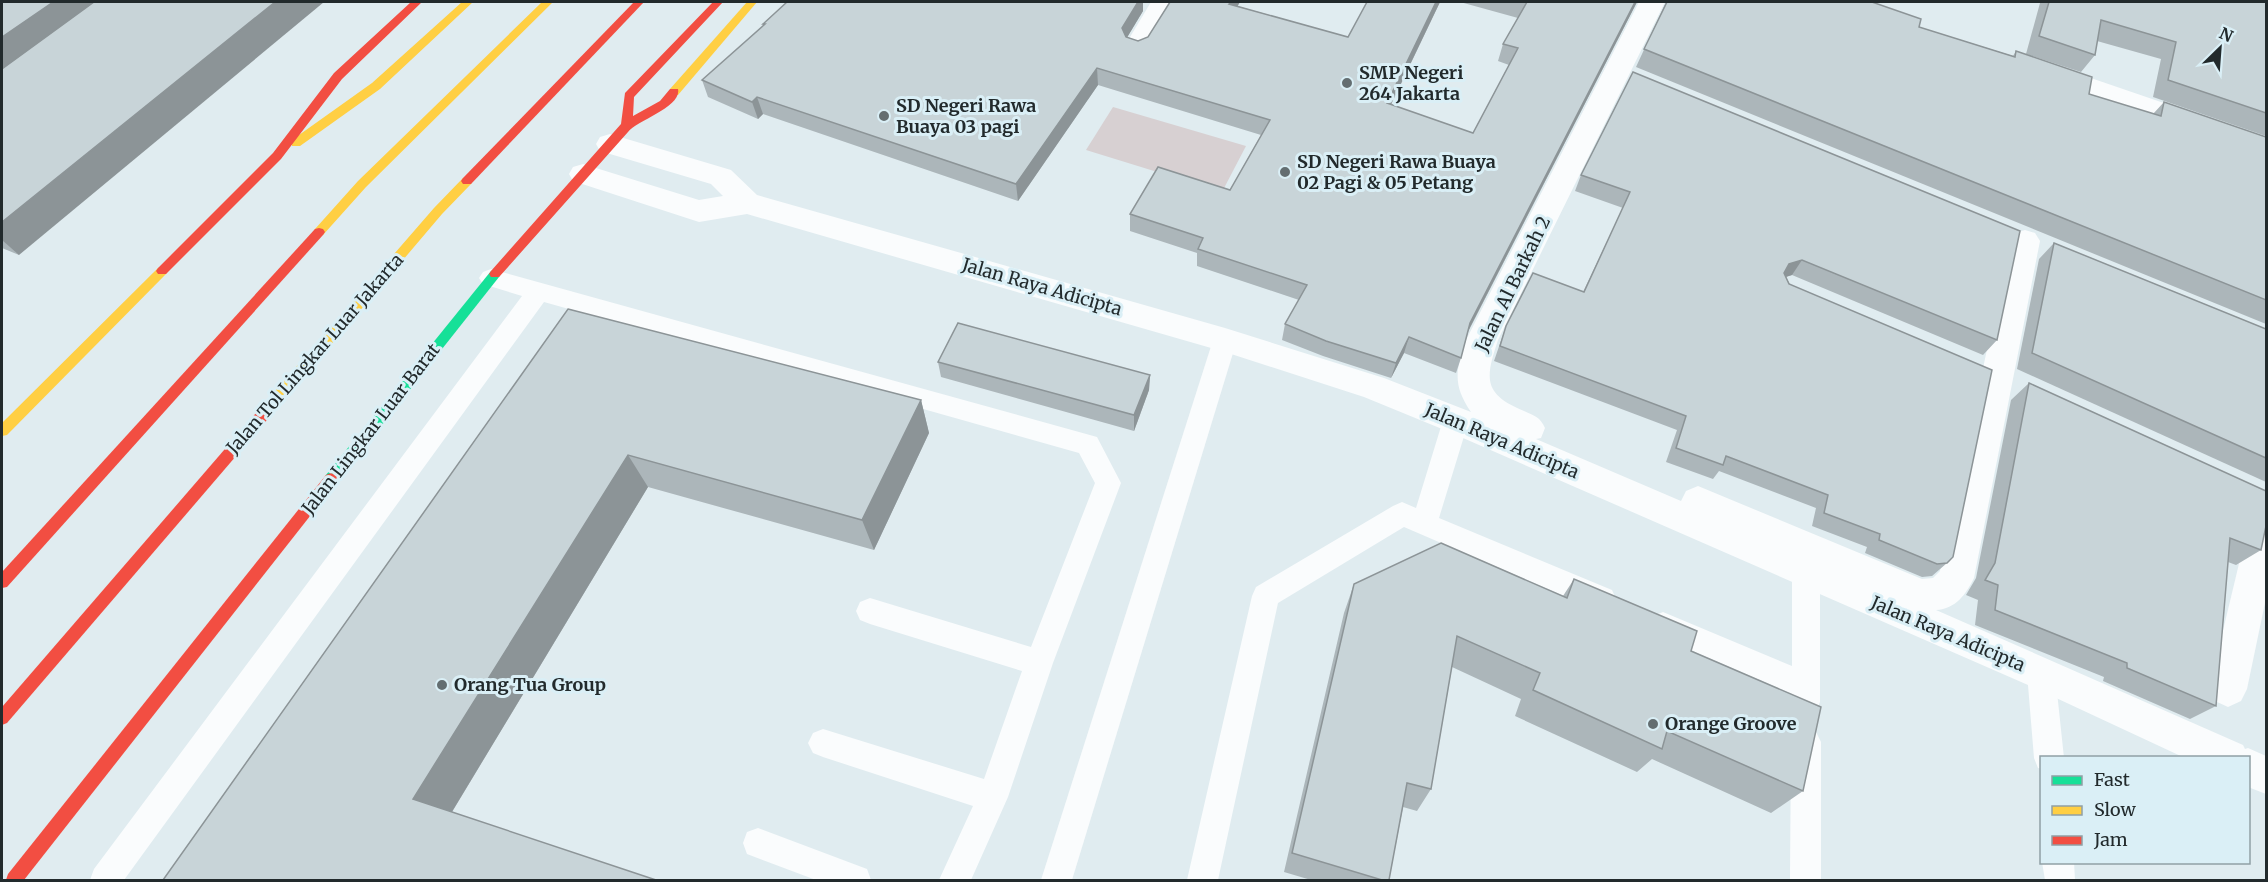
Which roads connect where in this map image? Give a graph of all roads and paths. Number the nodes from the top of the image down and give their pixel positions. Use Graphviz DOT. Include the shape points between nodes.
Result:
graph roads {
  1 [pos="417,2"];
  2 [pos="468,2"];
  3 [pos="548,2"];
  4 [pos="639,2"];
  5 [pos="718,2"];
  6 [pos="752,2"];
  7 [pos="1163,2"];
  8 [pos="1652,2"];
  9 [pos="1137,47"];
  10 [pos="2019,62"];
  11 [pos="619,134"];
  12 [pos="2266,148"];
  13 [pos="277,156"];
  14 [pos="583,174"];
  15 [pos="747,203"];
  16 [pos="2025,241"];
  17 [pos="490,278"];
  18 [pos="539,291"];
  19 [pos="1225,340"];
  20 [pos="1965,363"];
  21 [pos="2009,382"];
  22 [pos="1456,420"];
  23 [pos="2,431"];
  24 [pos="2263,506"];
  25 [pos="1424,524"];
  26 [pos="1806,573"];
  27 [pos="2,582"];
  28 [pos="870,611"];
  29 [pos="1039,663"];
  30 [pos="2041,673"];
  31 [pos="1806,686"];
  32 [pos="2228,689"];
  33 [pos="2,717"];
  34 [pos="822,743"];
  35 [pos="2049,756"];
  36 [pos="2225,756"];
  37 [pos="2250,768"];
  38 [pos="2266,776"];
  39 [pos="993,797"];
  40 [pos="758,843"];
  41 [pos="2058,864"];
  42 [pos="14,880"];
  43 [pos="105,880"];
  44 [pos="856,880"];
  45 [pos="955,880"];
  46 [pos="1056,880"];
  47 [pos="1202,880"];
  48 [pos="1806,880"];
  49 [pos="2060,880"];
  1 -- 13 [label="main road" via="338,76"];
  2 -- 13 [label="main road" via="376,86"];
  3 -- 27 [label="main road" via="362,184"];
  4 -- 33 [label="main road, Jalan Tol Lingkar Luar Jakarta" via="438,211"];
  5 -- 11 [label="main road" via="629,96"];
  6 -- 11 [label="main road, Jalan Lingkar Luar Barat" via="664,104"];
  7 -- 9 [label="street"];
  8 -- 21 [label="street, Jalan Al Barkah 2" via="1629,77 1482,340 1473,374 1476,396 1492,412 1921,595 1942,594 1956,578"];
  10 -- 12 [label="street"];
  11 -- 14 [label="main road, Jalan Lingkar Luar Barat"];
  11 -- 15 [label="street, Jalan Raya Adicipta" via="721,177"];
  13 -- 23 [label="main road"];
  14 -- 15 [label="street, Jalan Raya Adicipta" via="699,211"];
  14 -- 17 [label="main road, Jalan Lingkar Luar Barat"];
  15 -- 19 [label="street, Jalan Raya Adicipta"];
  16 -- 21 [label="street, Jalan Al Barkah 2"];
  17 -- 18 [label="lane"];
  17 -- 42 [label="main road, Jalan Lingkar Luar Barat"];
  18 -- 29 [label="lane" via="1088,445 1108,483"];
  18 -- 43 [label="lane"];
  19 -- 22 [label="street, Jalan Raya Adicipta" via="1373,387"];
  19 -- 46 [label="lane"];
  20 -- 21 [label="street"];
  22 -- 25 [label="lane"];
  22 -- 26 [label="street, Jalan Raya Adicipta"];
  24 -- 32 [label="street"];
  25 -- 31 [label="lane"];
  25 -- 47 [label="lane" via="1402,514 1266,596"];
  26 -- 30 [label="street, Jalan Raya Adicipta"];
  26 -- 31 [label="lane"];
  28 -- 29 [label="lane"];
  29 -- 39 [label="lane"];
  30 -- 35 [label="lane"];
  30 -- 36 [label="street, Jalan Raya Adicipta"];
  31 -- 48 [label="lane"];
  34 -- 39 [label="lane"];
  37 -- 38 [label="street"];
  39 -- 45 [label="lane"];
  40 -- 44 [label="lane"];
  41 -- 49 [label="lane"];
}
